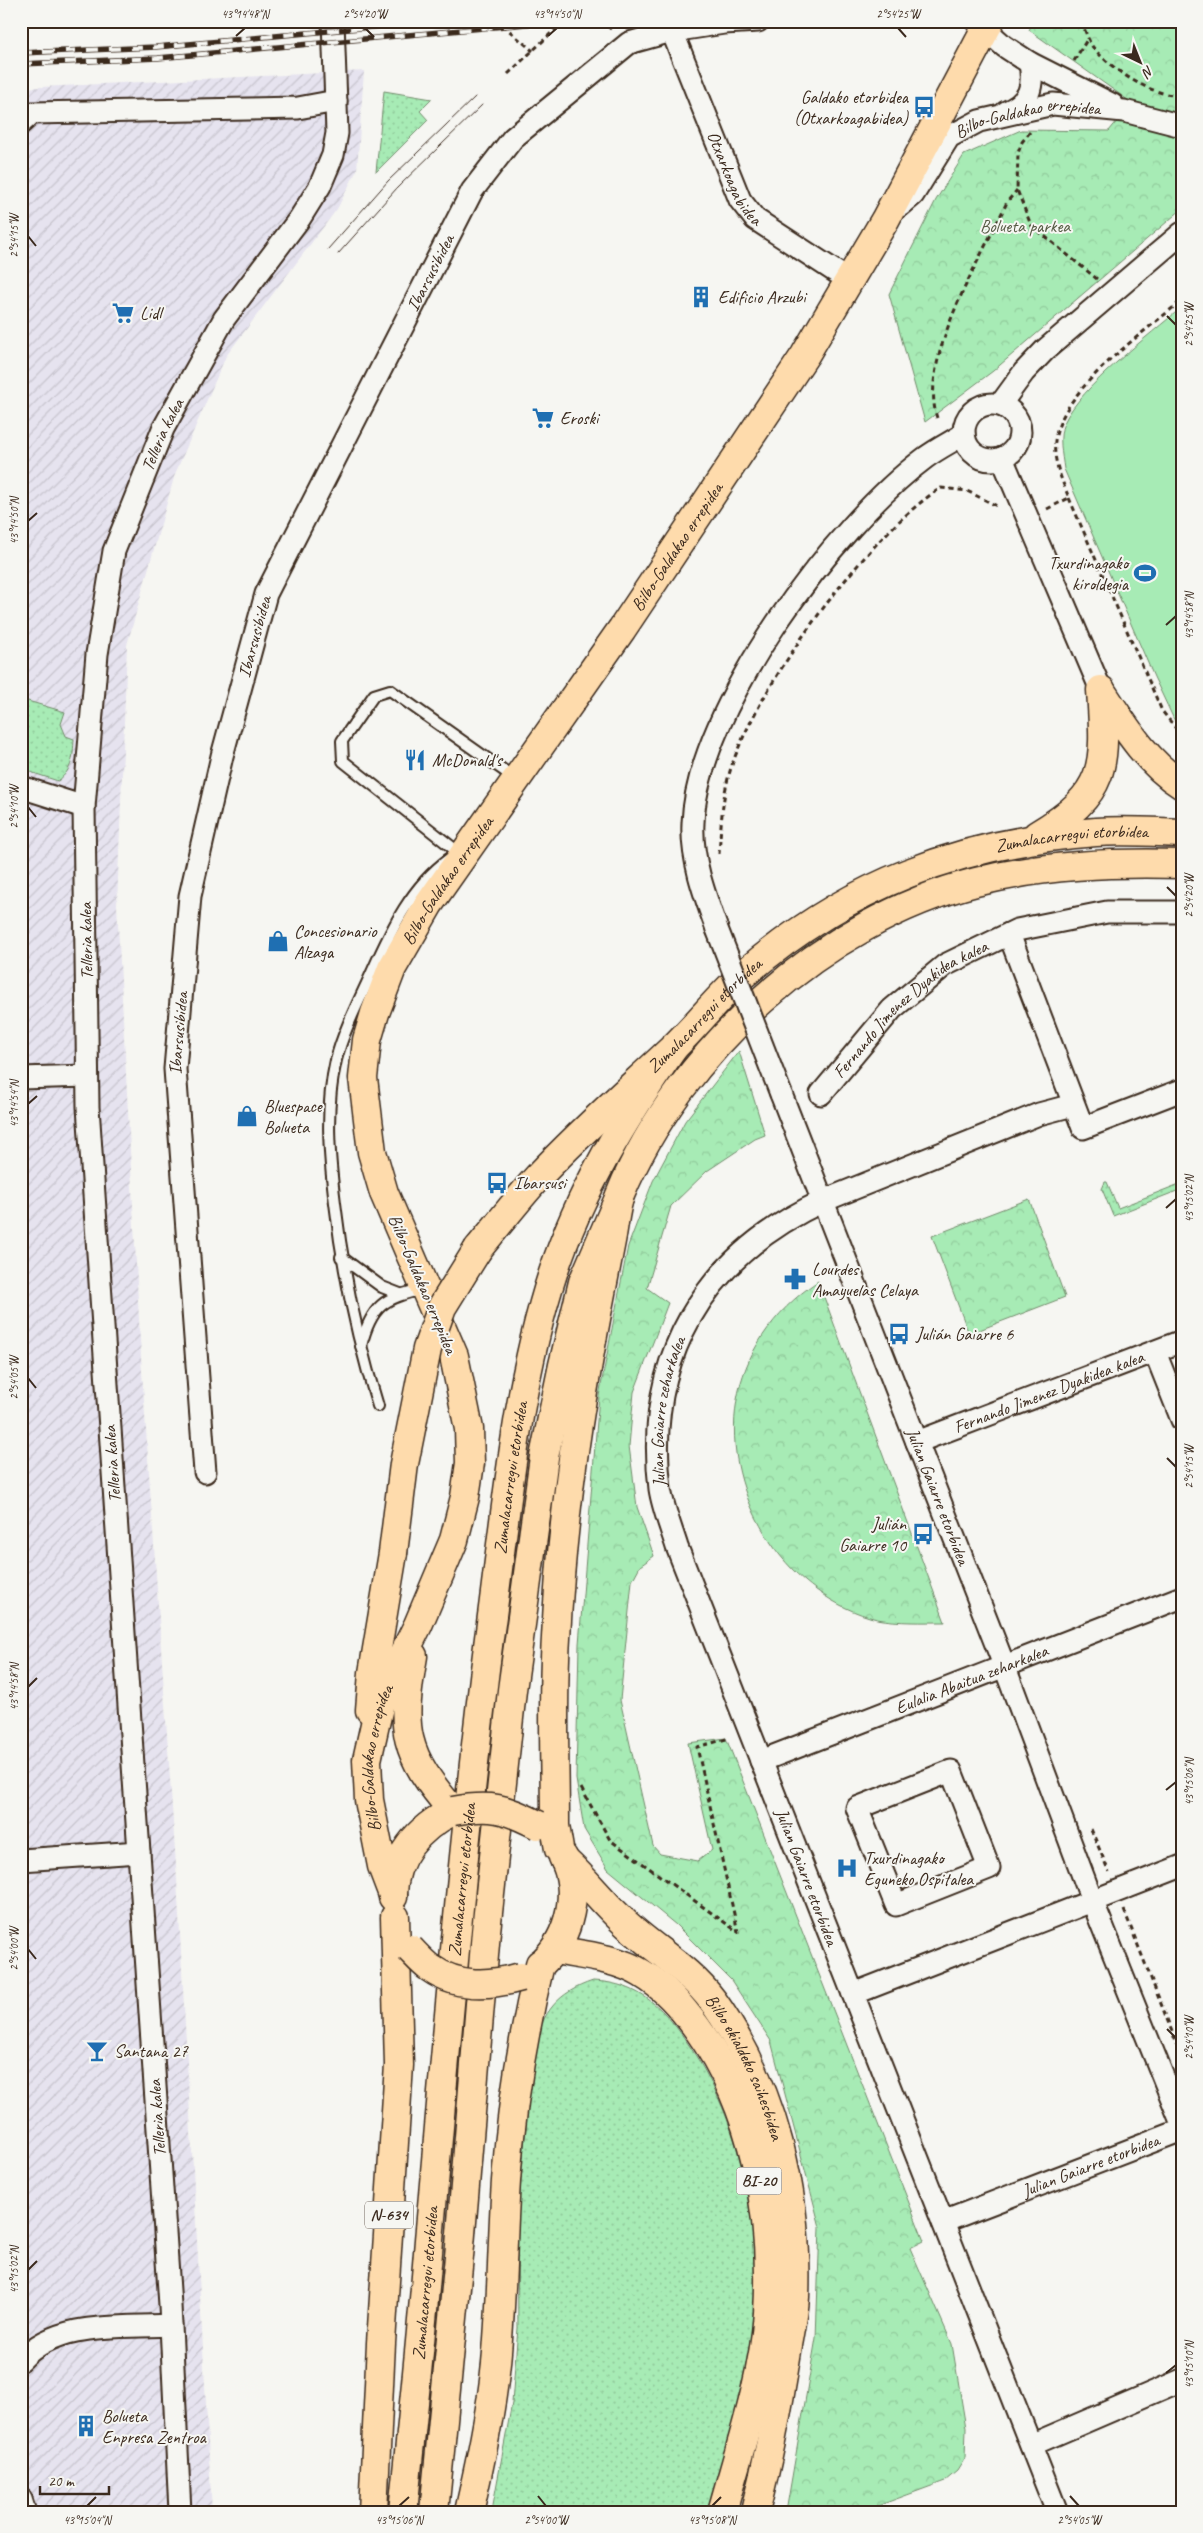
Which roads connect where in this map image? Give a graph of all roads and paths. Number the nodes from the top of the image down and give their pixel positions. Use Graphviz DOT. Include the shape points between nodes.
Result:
graph roads {
  1 [pos="333,21"];
  2 [pos="564,21"];
  3 [pos="758,21"];
  4 [pos="1081,21"];
  5 [pos="486,24"];
  6 [pos="992,28"];
  7 [pos="672,31"];
  8 [pos="1088,38"];
  9 [pos="533,51"];
  10 [pos="1030,63"];
  11 [pos="1073,63"];
  12 [pos="508,74"];
  13 [pos="1182,95"];
  14 [pos="336,101"];
  15 [pos="1124,111"];
  16 [pos="998,116"];
  17 [pos="21,123"];
  18 [pos="1182,126"];
  19 [pos="1032,129"];
  20 [pos="1017,190"];
  21 [pos="885,220"];
  22 [pos="1182,232"];
  23 [pos="1097,279"];
  24 [pos="850,281"];
  25 [pos="1182,300"];
  26 [pos="1000,404"];
  27 [pos="937,418"];
  28 [pos="964,434"];
  29 [pos="1002,458"];
  30 [pos="1069,498"];
  31 [pos="1000,508"];
  32 [pos="1027,518"];
  33 [pos="1100,690"];
  34 [pos="1182,736"];
  35 [pos="517,779"];
  36 [pos="1182,785"];
  37 [pos="21,788"];
  38 [pos="84,807"];
  39 [pos="1182,833"];
  40 [pos="1029,840"];
  41 [pos="467,845"];
  42 [pos="719,856"];
  43 [pos="1182,864"];
  44 [pos="1182,912"];
  45 [pos="1009,934"];
  46 [pos="674,1047"];
  47 [pos="87,1076"];
  48 [pos="21,1078"];
  49 [pos="1182,1090"];
  50 [pos="821,1094"];
  51 [pos="1073,1105"];
  52 [pos="619,1198"];
  53 [pos="822,1201"];
  54 [pos="341,1257"];
  55 [pos="426,1289"];
  56 [pos="400,1294"];
  57 [pos="1182,1341"];
  58 [pos="360,1349"];
  59 [pos="1155,1352"];
  60 [pos="378,1406"];
  61 [pos="1182,1420"];
  62 [pos="917,1442"];
  63 [pos="205,1472"];
  64 [pos="1182,1597"];
  65 [pos="418,1625"];
  66 [pos="1004,1665"];
  67 [pos="750,1733"];
  68 [pos="367,1760"];
  69 [pos="761,1761"];
  70 [pos="951,1771"];
  71 [pos="576,1779"];
  72 [pos="454,1811"];
  73 [pos="139,1852"];
  74 [pos="562,1855"];
  75 [pos="21,1860"];
  76 [pos="1182,1866"];
  77 [pos="1092,1900"];
  78 [pos="394,1906"];
  79 [pos="538,1964"];
  80 [pos="853,1994"];
  81 [pos="1182,2124"];
  82 [pos="1182,2130"];
  83 [pos="943,2222"];
  84 [pos="171,2325"];
  85 [pos="21,2360"];
  86 [pos="1182,2380"];
  87 [pos="1030,2445"];
  88 [pos="21,2499"];
  89 [pos="25,2512"];
  90 [pos="180,2512"];
  91 [pos="373,2512"];
  92 [pos="403,2512"];
  93 [pos="434,2512"];
  94 [pos="469,2512"];
  95 [pos="722,2512"];
  96 [pos="755,2512"];
  97 [pos="1057,2512"];
  1 -- 14 [label="street, Telleria kalea"];
  2 -- 9 [label="path"];
  3 -- 7 [label="street, Ibarsusibidea"];
  4 -- 8 [label="path"];
  5 -- 9 [label="path" via="499,22"];
  6 -- 10 [label="street"];
  6 -- 21 [label="main road, Bilbo-Galdakao errepidea" via="965,70"];
  7 -- 24 [label="street, Otxarkoagabidea" via="740,200 756,218"];
  7 -- 63 [label="street, Ibarsusibidea" via="629,43 513,138 472,190 266,594 222,756 190,896 175,1069"];
  8 -- 11 [label="path"];
  8 -- 13 [label="path" via="1093,47 1123,74 1158,92"];
  9 -- 12 [label="path"];
  10 -- 15 [label="street"];
  10 -- 16 [label="street" via="1033,81 1026,98 1021,105"];
  14 -- 17 [label="street" via="298,108 32,113"];
  14 -- 38 [label="street, Telleria kalea" via="337,133 333,155 320,186 300,218 224,319 163,429 114,551 97,654"];
  15 -- 16 [label="street, Bilbo-Galdakao errepidea" via="1053,104"];
  15 -- 18 [label="street, Bilbo-Galdakao errepidea"];
  16 -- 21 [label="street, Bilbo-Galdakao errepidea" via="949,137 913,195"];
  19 -- 20 [label="path" via="1018,153"];
  20 -- 23 [label="path" via="1031,224"];
  20 -- 27 [label="path" via="1007,202 946,333 932,402"];
  21 -- 24 [label="main road, Bilbo-Galdakao errepidea"];
  22 -- 26 [label="street" via="1046,350"];
  24 -- 35 [label="main road, Bilbo-Galdakao errepidea" via="706,506"];
  25 -- 30 [label="path" via="1090,380 1064,412 1056,436 1055,458"];
  26 -- 28 [label="street" via="984,404 971,412"];
  26 -- 29 [label="street" via="1014,415 1020,430 1012,452"];
  28 -- 29 [label="street" via="966,443 976,456"];
  28 -- 53 [label="street, Julian Gaiarre etorbidea, bridge" via="925,458 833,548 772,629 734,694 701,769 692,823 704,895"];
  29 -- 32 [label="street"];
  30 -- 32 [label="path"];
  30 -- 34 [label="path" via="1162,711"];
  31 -- 42 [label="path" via="967,491 941,488 917,505 837,592 790,656 758,707 731,767 723,800"];
  32 -- 33 [label="street"];
  33 -- 36 [label="main road" via="1153,763"];
  33 -- 40 [label="main road" via="1104,734 1102,766 1087,796 1068,816"];
  35 -- 41 [label="main road, Bilbo-Galdakao errepidea"];
  35 -- 41 [label="lane" via="390,690 374,695 342,741 344,760"];
  37 -- 38 [label="street"];
  38 -- 47 [label="street, Telleria kalea"];
  39 -- 40 [label="main road, Zumalacarregui etorbidea" via="1097,832"];
  40 -- 46 [label="main road, Zumalacarregui etorbidea" via="966,852 914,870 827,912 742,975"];
  41 -- 54 [label="lane" via="434,870 398,915 336,1058 328,1128"];
  41 -- 55 [label="main road, Bilbo-Galdakao errepidea" via="392,968 367,1040 363,1078 372,1152 384,1193"];
  43 -- 52 [label="main road, Zumalacarregui etorbidea" via="1098,863 1034,870 974,882 925,899 843,938 763,998 699,1066 658,1124"];
  44 -- 45 [label="street, Fernando Jimenez Dyakidea kalea" via="1107,912"];
  45 -- 50 [label="street, Fernando Jimenez Dyakidea kalea" via="944,965 892,1009"];
  45 -- 51 [label="street, Fernando Jimenez Dyakidea kalea"];
  46 -- 68 [label="main road, bridge" via="587,1126 543,1172 478,1250 442,1307 428,1349 404,1464 373,1673"];
  46 -- 92 [label="main road, Zumalacarregui etorbidea / N-634" via="632,1108 574,1220 553,1273 539,1324 517,1432 473,1760 455,1928"];
  47 -- 48 [label="street"];
  47 -- 73 [label="street, Telleria kalea"];
  49 -- 51 [label="street, Fernando Jimenez Dyakidea kalea" via="1083,1128"];
  51 -- 53 [label="street" via="1039,1114"];
  52 -- 74 [label="main road" via="584,1386 568,1507 556,1639 555,1826"];
  52 -- 93 [label="main road, Zumalacarregui etorbidea" via="583,1282 544,1457 512,1690 486,1931"];
  53 -- 62 [label="street, Julian Gaiarre etorbidea"];
  53 -- 67 [label="street, Julian Gaiarre zeharkalea" via="778,1224 718,1276 684,1331 662,1390 656,1434 661,1491 677,1547"];
  54 -- 56 [label="lane" via="382,1287"];
  54 -- 58 [label="lane"];
  55 -- 56 [label="lane"];
  55 -- 65 [label="main road, Bilbo-Galdakao errepidea" via="454,1356 468,1429 470,1463 454,1540"];
  56 -- 58 [label="lane" via="380,1304 366,1329"];
  57 -- 59 [label="street, Fernando Jimenez Dyakidea kalea"];
  58 -- 60 [label="lane"];
  59 -- 61 [label="street"];
  59 -- 62 [label="street, Fernando Jimenez Dyakidea kalea"];
  62 -- 66 [label="street, Julian Gaiarre etorbidea"];
  64 -- 66 [label="street, Eulalia Abaitua zeharkalea"];
  65 -- 68 [label="main road, Bilbo-Galdakao errepidea" via="380,1702"];
  65 -- 72 [label="main road, Bilbo-Galdakao errepidea" via="405,1700 408,1742 420,1768"];
  66 -- 69 [label="street, Eulalia Abaitua zeharkalea"];
  66 -- 77 [label="street, Julian Gaiarre etorbidea"];
  67 -- 69 [label="street, Julian Gaiarre etorbidea"];
  67 -- 71 [label="path" via="697,1748 738,1932 610,1840"];
  68 -- 78 [label="main road, Bilbo-Galdakao errepidea" via="369,1800"];
  69 -- 80 [label="street, Julian Gaiarre etorbidea"];
  70 -- 70 [label="street" via="989,1868 896,1905 858,1808"];
  72 -- 74 [label="main road, bridge" via="477,1807 508,1810 538,1825"];
  72 -- 78 [label="main road" via="426,1826 410,1844 396,1873"];
  73 -- 75 [label="street"];
  73 -- 84 [label="street, Telleria kalea"];
  74 -- 79 [label="main road" via="572,1886 571,1907 563,1935"];
  74 -- 96 [label="main road, Bilbo ekialdeko saihesbidea / BI-20" via="621,1919 666,1955 712,2000 749,2061 768,2108 788,2182 793,2217 795,2298 778,2408"];
  76 -- 77 [label="street"];
  77 -- 80 [label="street"];
  77 -- 81 [label="street, Julian Gaiarre etorbidea"];
  78 -- 79 [label="main road, bridge" via="410,1949 430,1969 464,1984 496,1984"];
  78 -- 91 [label="main road, N-634" via="399,2065"];
  79 -- 94 [label="main road" via="526,2020 506,2180 496,2362 484,2448"];
  79 -- 95 [label="main road, Bilbo ekialdeko saihesbidea / BI-20" via="618,1963 657,1983 682,2008 706,2040 731,2086 745,2122 766,2226 768,2314 752,2401"];
  80 -- 83 [label="street, Julian Gaiarre etorbidea"];
  82 -- 83 [label="street, Julian Gaiarre etorbidea"];
  83 -- 87 [label="street, Julian Gaiarre etorbidea"];
  84 -- 85 [label="street" via="80,2330 55,2336 32,2349"];
  84 -- 90 [label="street, Telleria kalea"];
  86 -- 87 [label="street"];
  87 -- 97 [label="street, Julian Gaiarre etorbidea"];
  88 -- 89 [label="street"];
}
